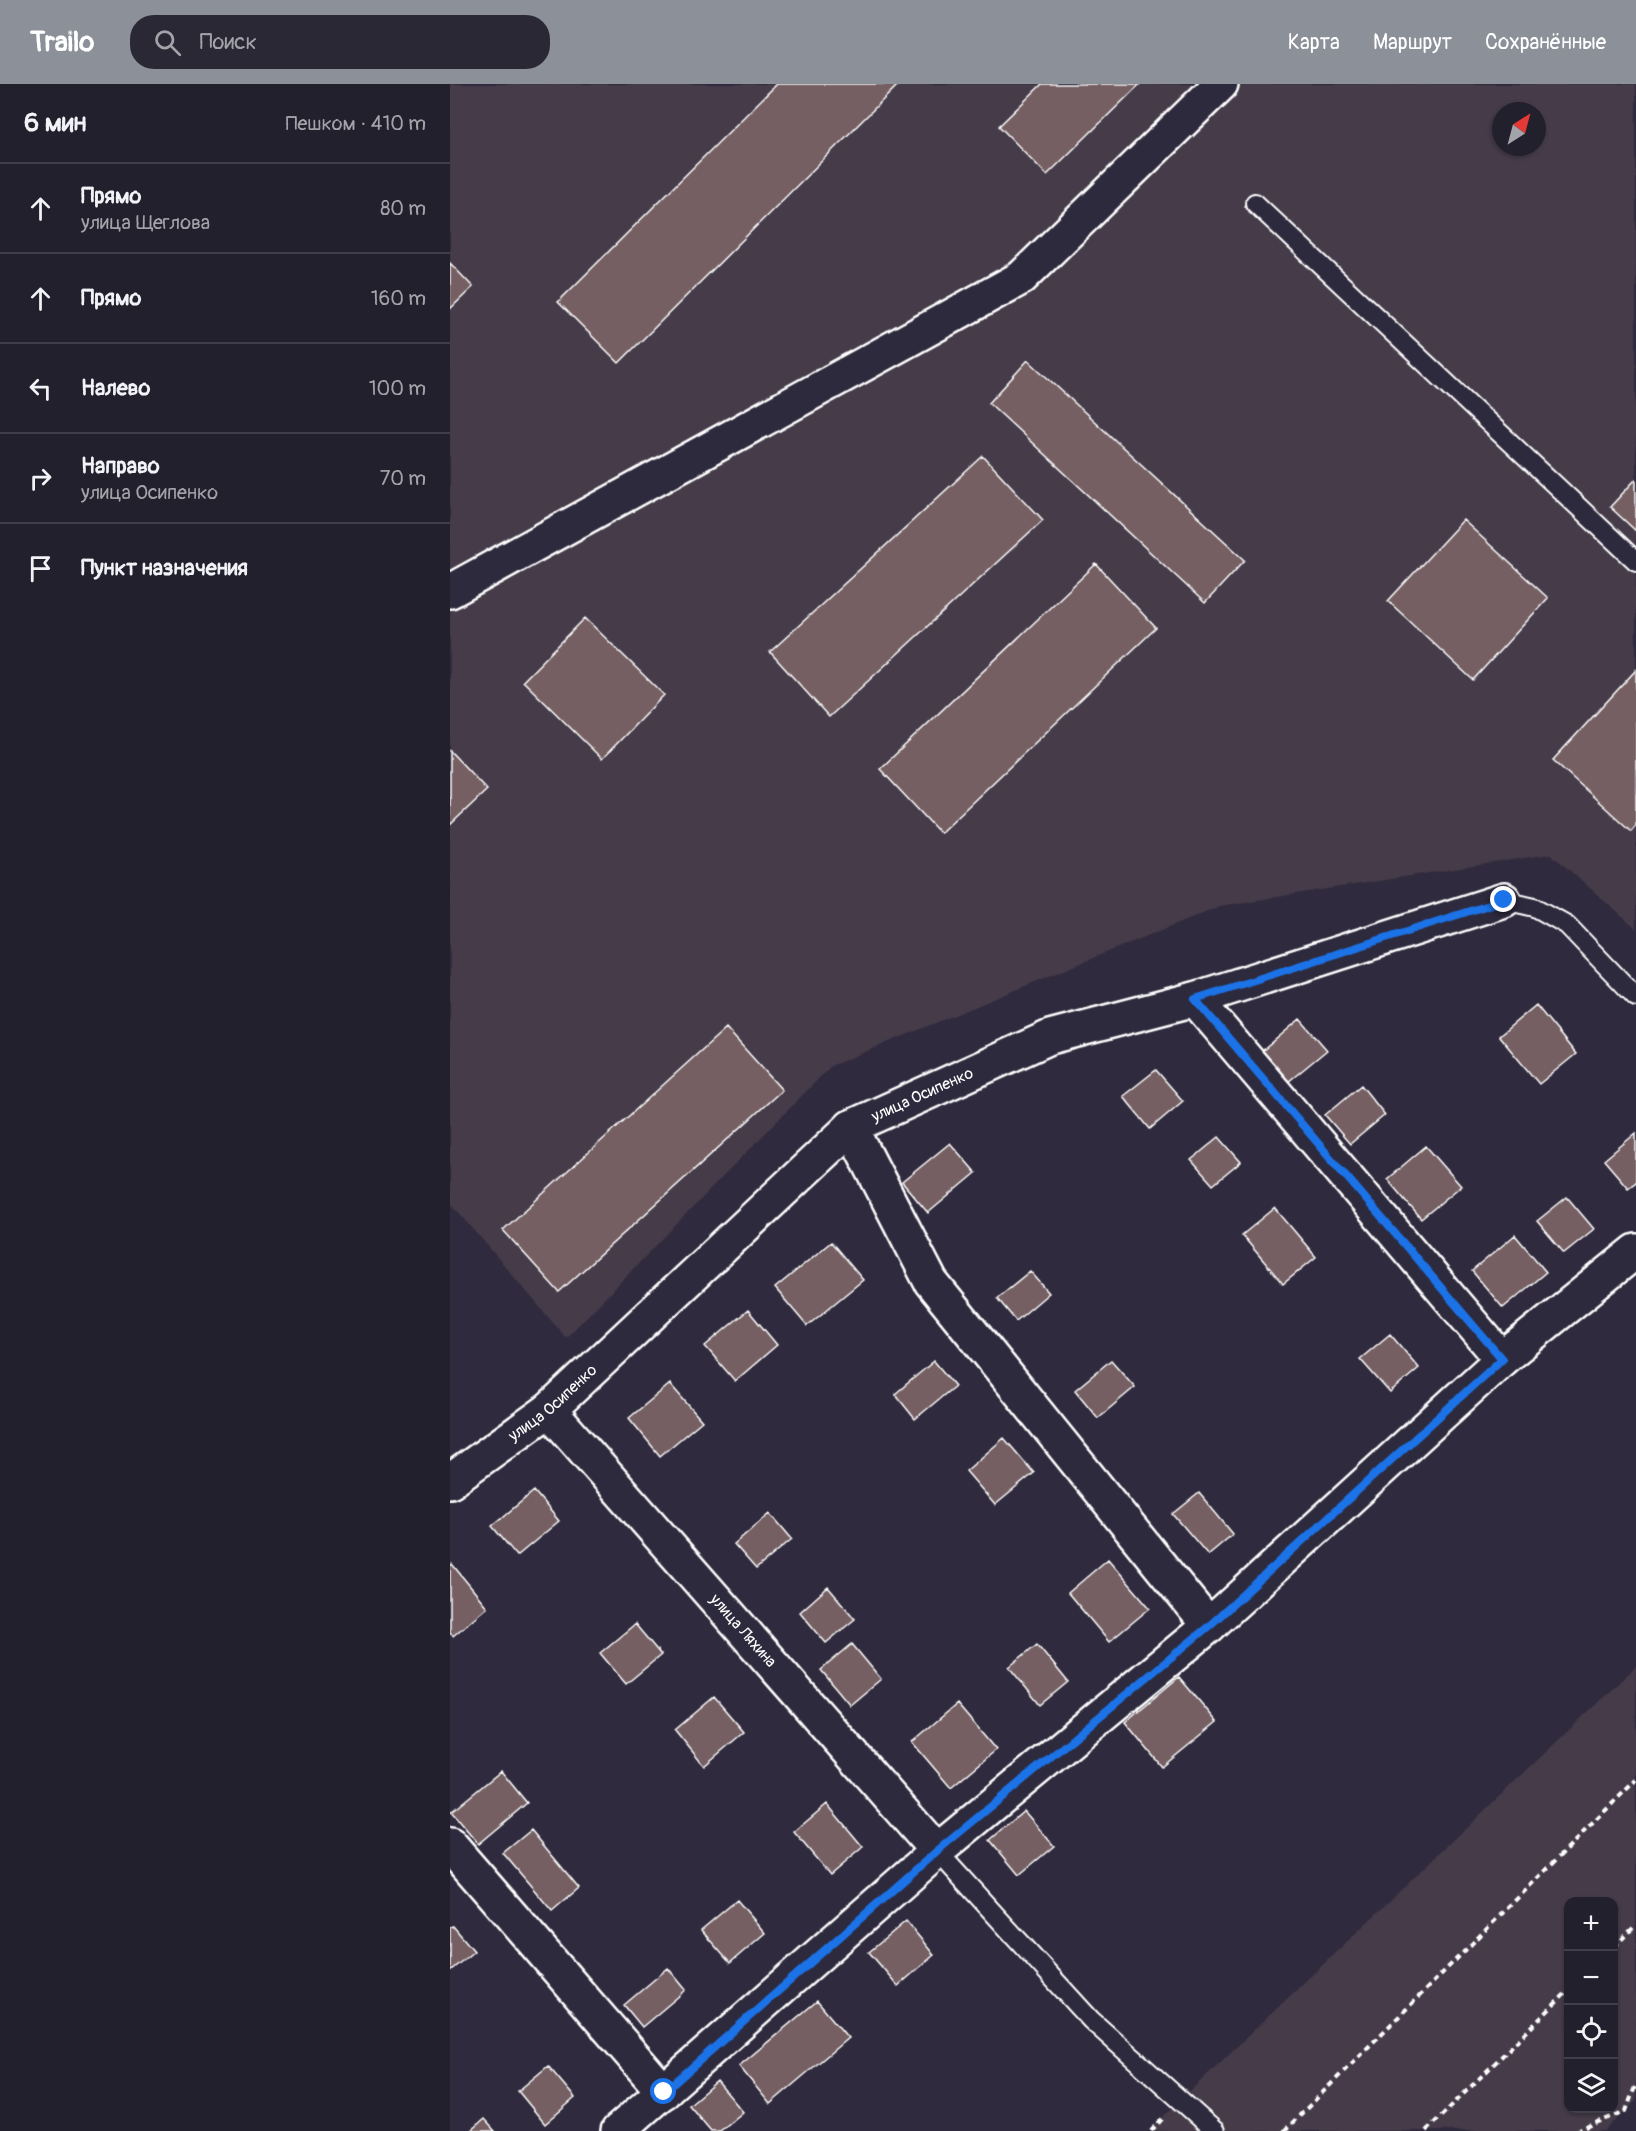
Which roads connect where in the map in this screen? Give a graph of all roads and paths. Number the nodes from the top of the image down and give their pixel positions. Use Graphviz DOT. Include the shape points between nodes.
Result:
graph roads {
  1 [pos="1221,84"];
  2 [pos="1255,203"];
  3 [pos="1636,561"];
  4 [pos="450,591"];
  5 [pos="1504,900"];
  6 [pos="1636,997"];
  7 [pos="1195,999"];
  8 [pos="851,1127"];
  9 [pos="1636,1251"];
  10 [pos="1502,1359"];
  11 [pos="549,1410"];
  12 [pos="450,1481"];
  13 [pos="1209,1626"];
  14 [pos="1636,1780"];
  15 [pos="450,1845"];
  16 [pos="937,1851"];
  17 [pos="1636,1925"];
  18 [pos="1618,1943"];
  19 [pos="1564,1996"];
  20 [pos="1636,2084"];
  21 [pos="664,2092"];
  22 [pos="618,2131"];
  23 [pos="1215,2131"];
  24 [pos="1284,2131"];
  25 [pos="1426,2131"];
  26 [pos="1576,2131"];
  1 -- 4 [label="street" via="1021,279"];
  2 -- 3 [label="lane"];
  5 -- 6 [label="lane" via="1535,907 1567,925"];
  5 -- 7 [label="street, улица Осипенко"];
  7 -- 8 [label="street, улица Осипенко" via="1050,1037"];
  7 -- 10 [label="street"];
  8 -- 11 [label="street, улица Осипенко"];
  8 -- 13 [label="street" via="931,1282"];
  9 -- 10 [label="street"];
  10 -- 13 [label="street"];
  11 -- 12 [label="street, улица Осипенко"];
  11 -- 16 [label="street, улица Ляхина"];
  13 -- 16 [label="street"];
  14 -- 24 [label="path"];
  15 -- 21 [label="street"];
  16 -- 21 [label="street"];
  16 -- 23 [label="lane" via="1091,2020"];
  17 -- 18 [label="path"];
  19 -- 25 [label="path"];
  20 -- 26 [label="path" via="1626,2111"];
  21 -- 22 [label="street"];
}
